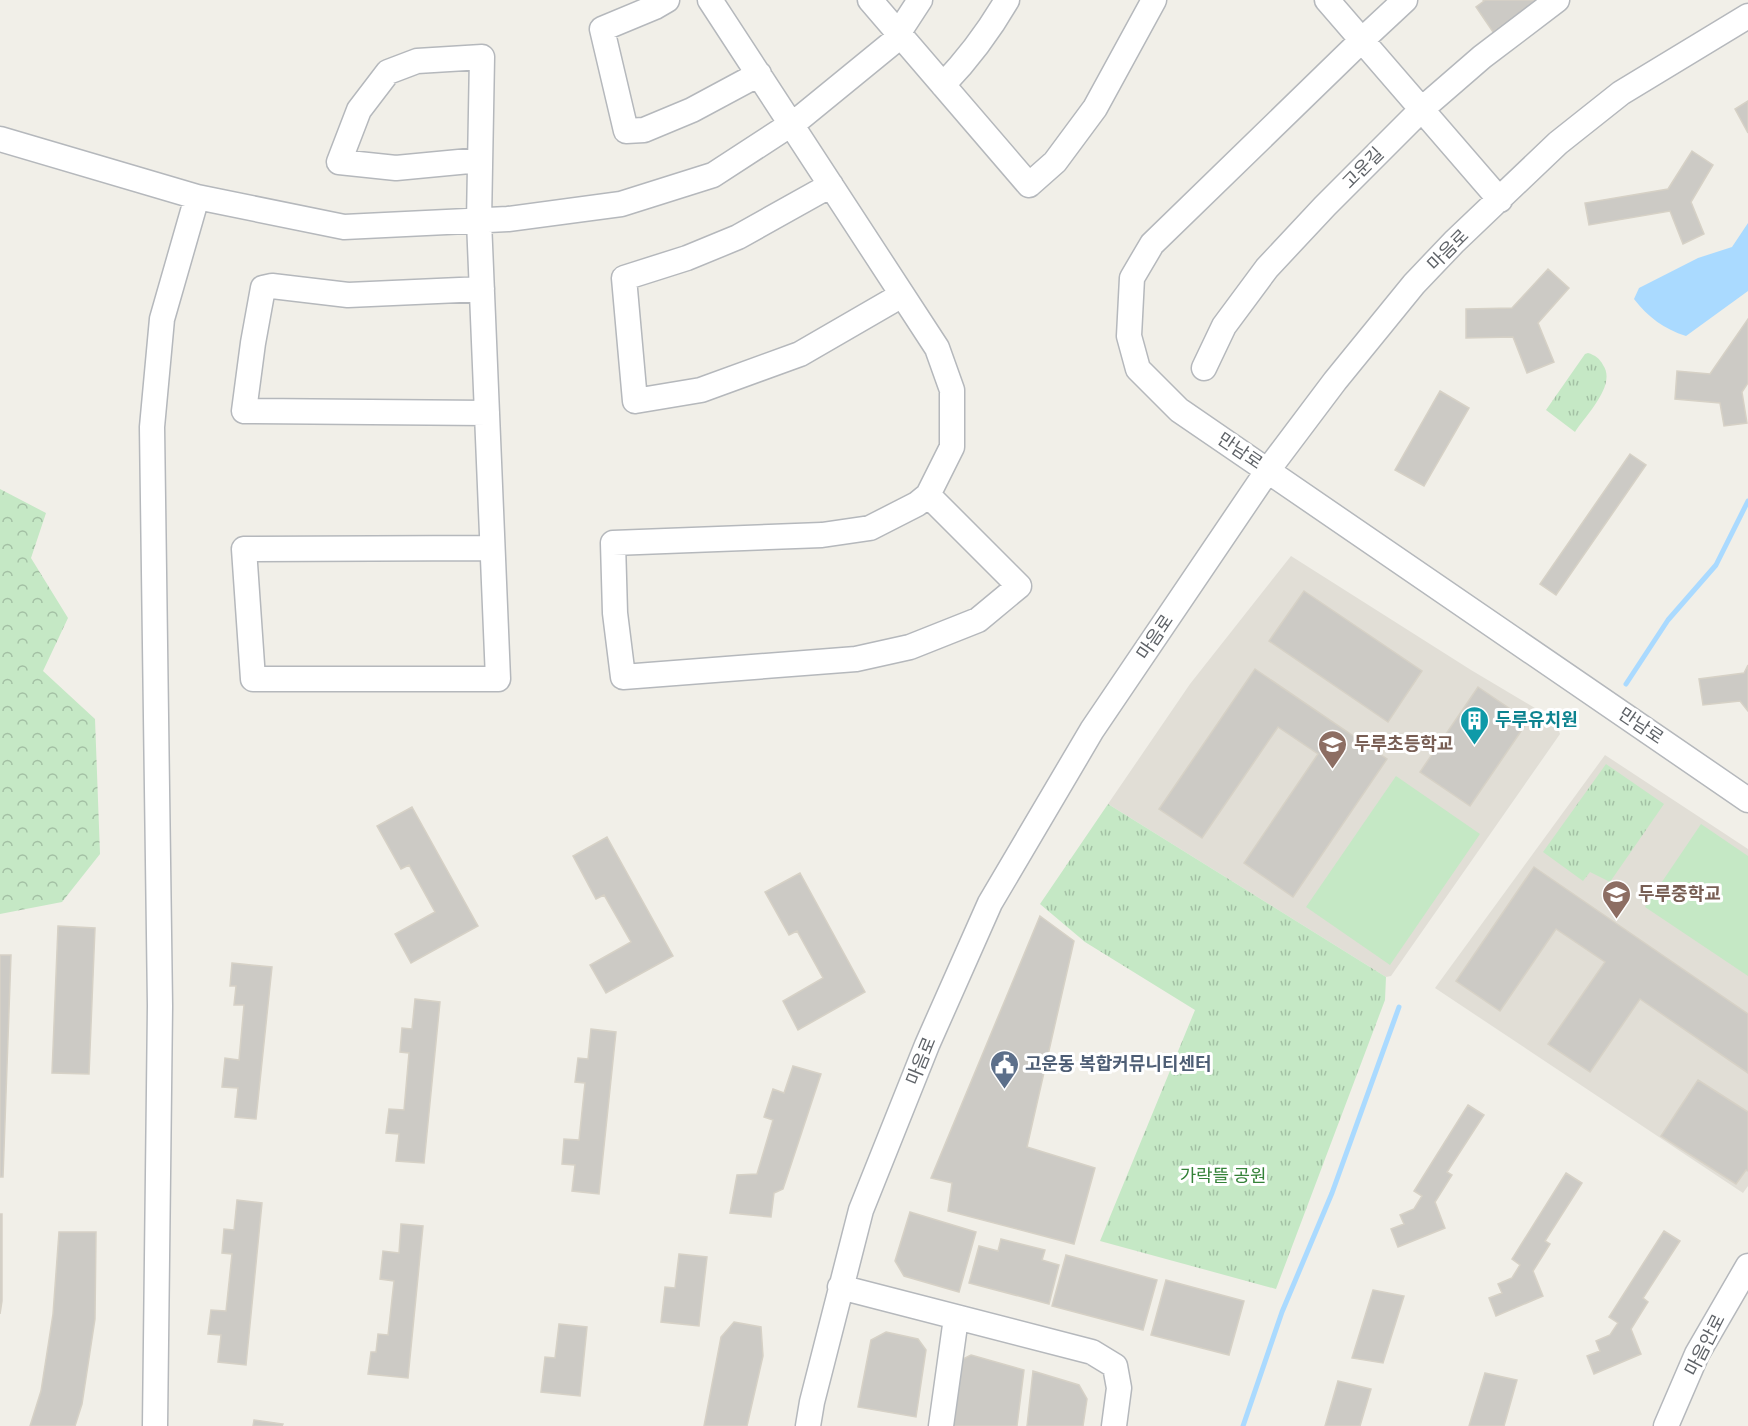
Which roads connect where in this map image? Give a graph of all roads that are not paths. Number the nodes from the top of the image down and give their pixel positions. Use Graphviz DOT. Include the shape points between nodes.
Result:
graph roads {
  1 [pos="667,0"];
  2 [pos="710,0"];
  3 [pos="870,0"];
  4 [pos="920,0"];
  5 [pos="1007,0"];
  6 [pos="1154,0"];
  7 [pos="1327,0"];
  8 [pos="1406,0"];
  9 [pos="1557,0"];
  10 [pos="1748,16"];
  11 [pos="898,34"];
  12 [pos="1361,41"];
  13 [pos="759,74"];
  14 [pos="943,85"];
  15 [pos="1422,108"];
  16 [pos="792,124"];
  17 [pos="0,139"];
  18 [pos="480,160"];
  19 [pos="831,185"];
  20 [pos="197,197"];
  21 [pos="1500,200"];
  22 [pos="479,221"];
  23 [pos="482,290"];
  24 [pos="902,295"];
  25 [pos="1204,368"];
  26 [pos="487,413"];
  27 [pos="1268,470"];
  28 [pos="928,495"];
  29 [pos="492,548"];
  30 [pos="1748,800"];
  31 [pos="1748,1266"];
  32 [pos="840,1287"];
  33 [pos="956,1318"];
  34 [pos="155,1426"];
  35 [pos="808,1426"];
  36 [pos="941,1426"];
  37 [pos="1114,1426"];
  38 [pos="1666,1426"];
  1 -- 13 [label="street" via="602,29 626,131 644,130 692,110"];
  2 -- 13 [label="street"];
  3 -- 11 [label="street"];
  4 -- 11 [label="street"];
  5 -- 14 [label="street" via="963,65"];
  6 -- 14 [label="street" via="1095,108 1055,162 1029,185"];
  7 -- 12 [label="street"];
  8 -- 12 [label="street, 만남로"];
  9 -- 15 [label="street, 고운길"];
  10 -- 21 [label="street, 마음로" via="1621,93 1558,143"];
  11 -- 14 [label="street"];
  11 -- 16 [label="street"];
  12 -- 15 [label="street"];
  12 -- 27 [label="street, 만남로" via="1152,244 1132,278 1130,336 1138,369 1179,410"];
  13 -- 16 [label="street"];
  15 -- 21 [label="street"];
  15 -- 25 [label="street, 고운길" via="1267,268 1224,326"];
  16 -- 19 [label="street"];
  16 -- 22 [label="street" via="713,175 621,204"];
  17 -- 20 [label="street"];
  18 -- 18 [label="street" via="482,57 417,61 388,72 359,110 339,162 396,168"];
  18 -- 22 [label="street"];
  19 -- 24 [label="street"];
  19 -- 24 [label="street" via="738,237 624,278 635,401 701,390 800,354"];
  20 -- 22 [label="street" via="344,227"];
  20 -- 34 [label="street" via="162,319 152,427 160,1006"];
  21 -- 27 [label="street, 마음로" via="1414,284"];
  22 -- 23 [label="street"];
  23 -- 26 [label="street"];
  23 -- 26 [label="street" via="348,295 263,288 244,411"];
  24 -- 28 [label="street" via="937,348 952,390 952,447"];
  26 -- 29 [label="street"];
  27 -- 30 [label="street, 만남로"];
  27 -- 32 [label="street, 마음로" via="1092,730 990,903 927,1045 861,1210"];
  28 -- 28 [label="street" via="1019,586 978,620 910,647 856,659 623,677 615,613 613,543 822,535 870,528"];
  29 -- 29 [label="street" via="498,679 253,679 244,549"];
  31 -- 38 [label="street, 마음안로" via="1697,1354"];
  32 -- 33 [label="street"];
  32 -- 35 [label="street, 마음로"];
  33 -- 36 [label="street"];
  33 -- 37 [label="street" via="1092,1352 1114,1366 1119,1388"];
}
